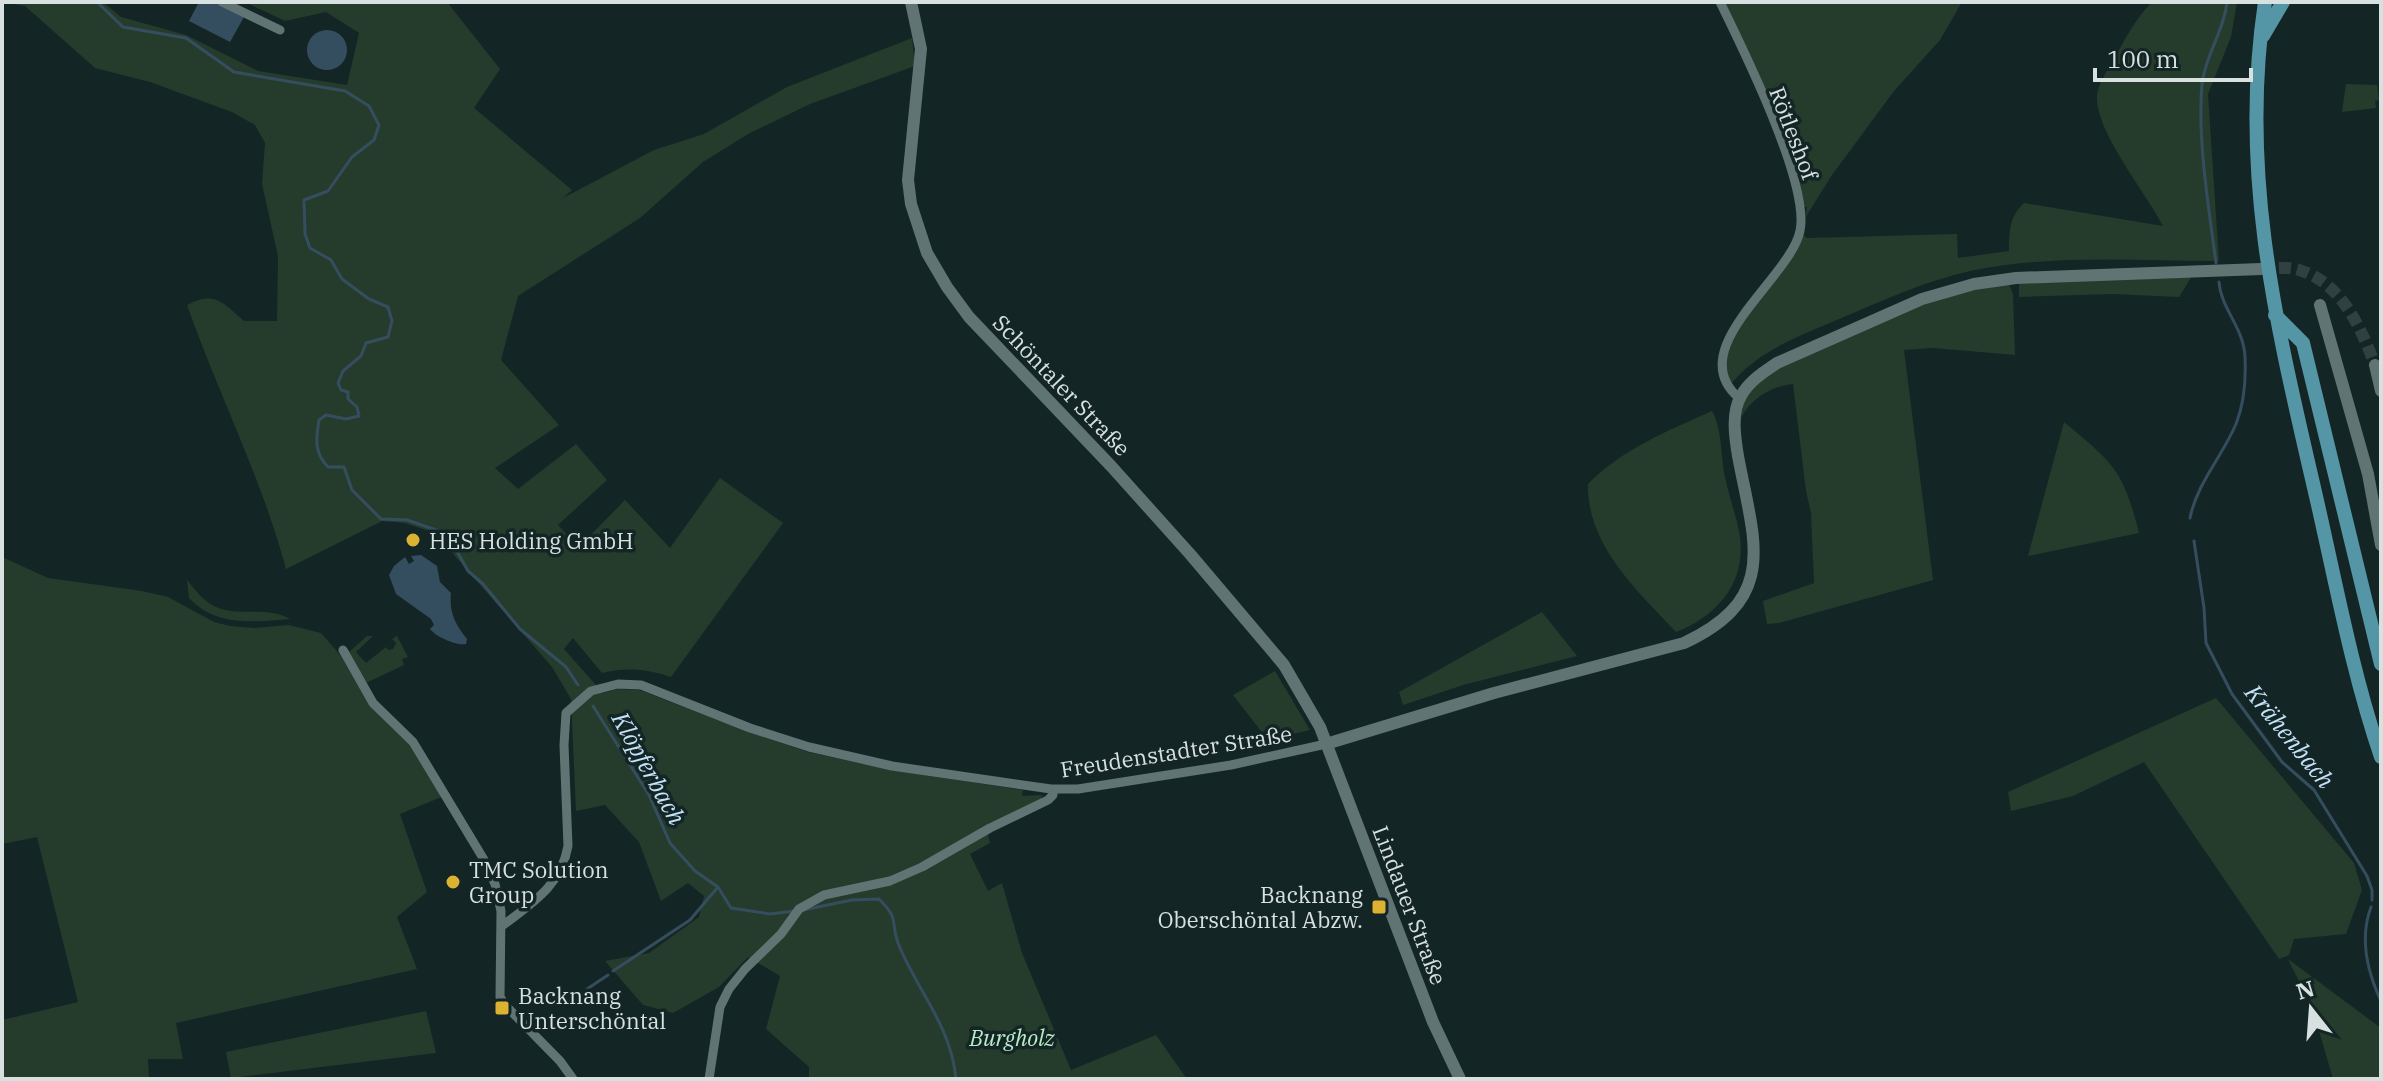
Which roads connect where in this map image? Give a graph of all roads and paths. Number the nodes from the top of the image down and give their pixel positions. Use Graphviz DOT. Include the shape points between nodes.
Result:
graph roads {
  1 [pos="222,2"];
  2 [pos="911,2"];
  3 [pos="1720,2"];
  4 [pos="2265,2"];
  5 [pos="2283,2"];
  6 [pos="280,30"];
  7 [pos="2259,44"];
  8 [pos="2261,269"];
  9 [pos="2320,305"];
  10 [pos="2275,315"];
  11 [pos="2375,365"];
  12 [pos="2381,391"];
  13 [pos="1739,398"];
  14 [pos="2381,545"];
  15 [pos="343,650"];
  16 [pos="2381,664"];
  17 [pos="1326,744"];
  18 [pos="2381,757"];
  19 [pos="1053,789"];
  20 [pos="502,926"];
  21 [pos="573,1079"];
  22 [pos="709,1079"];
  23 [pos="1460,1079"];
  1 -- 6 [label="street"];
  2 -- 17 [label="street, Schöntaler Straße" via="921,49 908,180 927,253 969,317 1111,466 1284,665"];
  3 -- 13 [label="street, Rötleshof" via="1787,155 1802,213 1800,234 1789,257 1743,313 1726,349 1726,384"];
  4 -- 7 [label="main road"];
  5 -- 7 [label="main road"];
  7 -- 10 [label="main road" via="2260,209"];
  8 -- 13 [label="street" via="1974,284 1922,299 1777,363"];
  9 -- 14 [label="street" via="2368,474"];
  10 -- 16 [label="main road" via="2303,343"];
  10 -- 18 [label="main road" via="2356,671"];
  11 -- 12 [label="street"];
  13 -- 17 [label="street" via="1736,443 1756,555 1751,583 1725,619 1673,647"];
  15 -- 20 [label="street" via="373,703 413,742 483,858 495,884"];
  17 -- 19 [label="street, Freudenstadter Straße" via="1231,765"];
  17 -- 23 [label="street, Lindauer Straße"];
  19 -- 20 [label="street, Freudenstadter Straße" via="892,766 809,747 641,685 618,684 591,691 566,713 568,846 561,872 552,887"];
  19 -- 22 [label="street" via="1048,800 922,867 890,881 824,895 799,909 729,989 720,1007"];
  20 -- 21 [label="street" via="500,997"];
}
